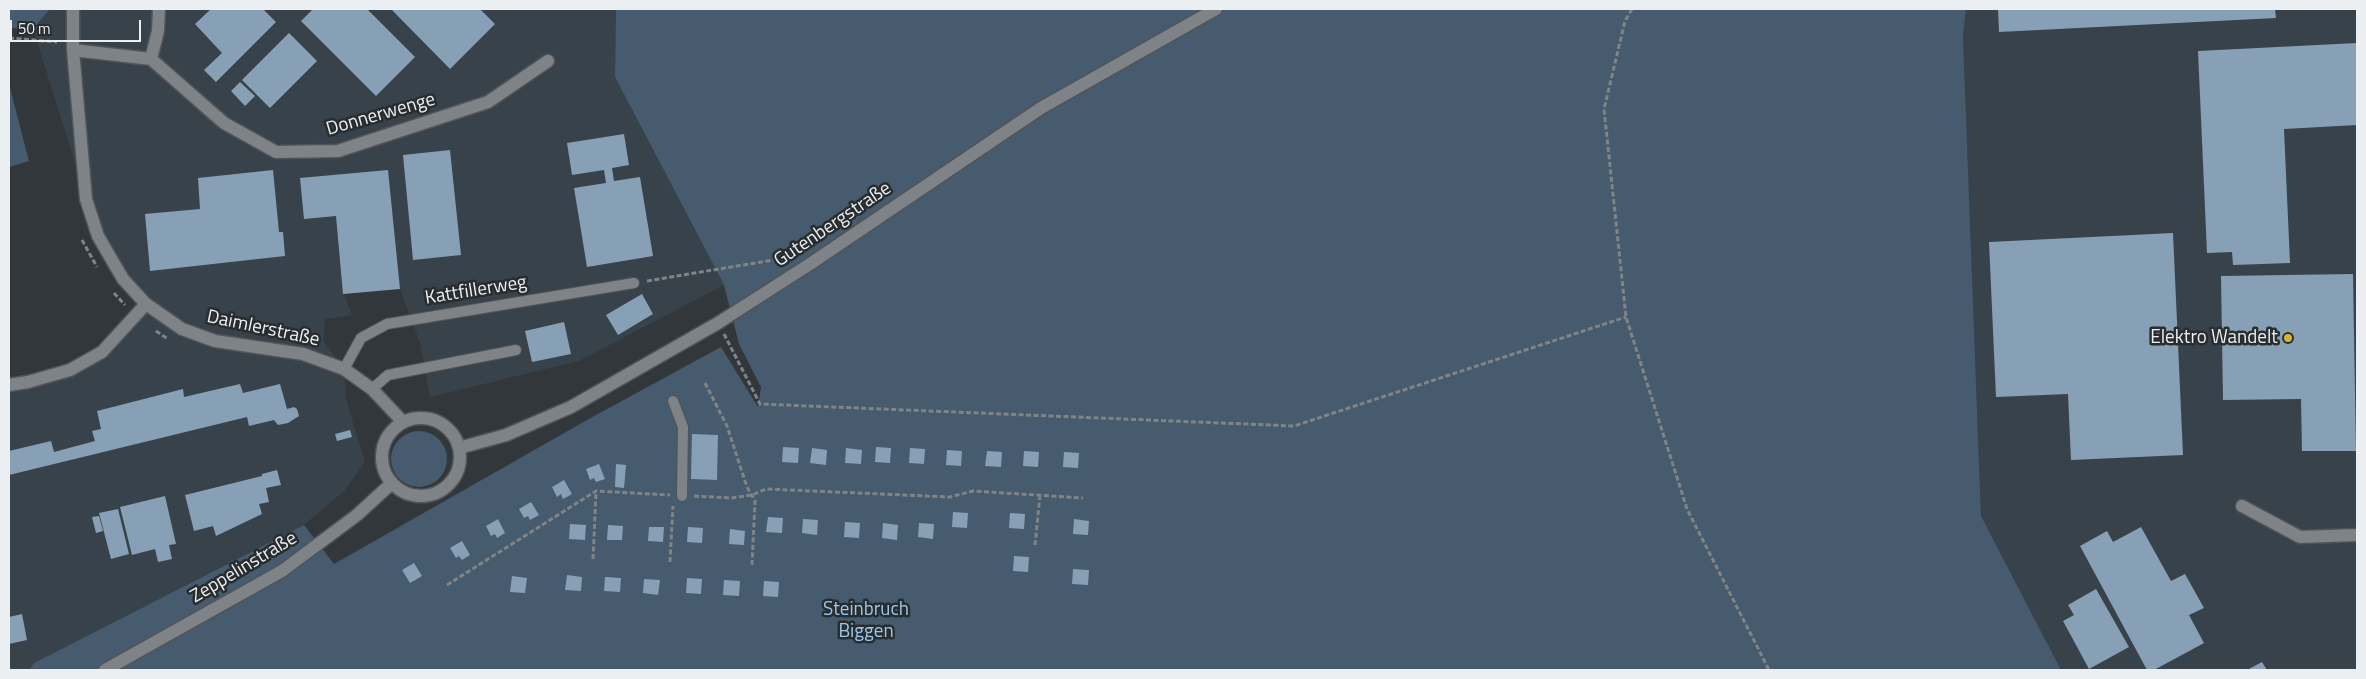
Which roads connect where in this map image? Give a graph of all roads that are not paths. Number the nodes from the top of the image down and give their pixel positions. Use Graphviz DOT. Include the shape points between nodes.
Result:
graph roads {
  1 [pos="73,9"];
  2 [pos="159,9"];
  3 [pos="1216,9"];
  4 [pos="74,50"];
  5 [pos="151,59"];
  6 [pos="548,61"];
  7 [pos="634,283"];
  8 [pos="146,304"];
  9 [pos="516,350"];
  10 [pos="344,368"];
  11 [pos="9,385"];
  12 [pos="372,389"];
  13 [pos="673,400"];
  14 [pos="403,422"];
  15 [pos="459,448"];
  16 [pos="392,483"];
  17 [pos="678,495"];
  18 [pos="2242,506"];
  19 [pos="2357,535"];
  20 [pos="105,670"];
  1 -- 4 [label="main road, Daimlerstraße"];
  2 -- 5 [label="main road"];
  3 -- 15 [label="main road, Gutenbergstraße" via="1042,108 718,322 570,406 506,435"];
  4 -- 5 [label="main road"];
  4 -- 8 [label="main road, Daimlerstraße" via="86,199 98,236 123,279"];
  5 -- 6 [label="main road, Donnerwenge" via="224,123 276,152 338,151 488,102"];
  7 -- 10 [label="lane, Kattfillerweg" via="387,324 361,338"];
  8 -- 10 [label="main road, Daimlerstraße" via="182,329 215,341 303,354"];
  8 -- 11 [label="main road" via="102,352 70,370"];
  9 -- 12 [label="lane" via="388,375"];
  10 -- 12 [label="main road, Daimlerstraße"];
  12 -- 14 [label="main road, Daimlerstraße"];
  13 -- 17 [label="lane" via="683,427"];
  14 -- 15 [label="main road" via="426,418 437,422 447,428"];
  14 -- 16 [label="main road" via="386,438 382,450 382,462"];
  15 -- 16 [label="main road" via="460,461 456,473 439,491 415,495"];
  16 -- 20 [label="main road, Zeppelinstraße" via="357,515 282,571"];
  18 -- 19 [label="main road" via="2300,537"];
}
